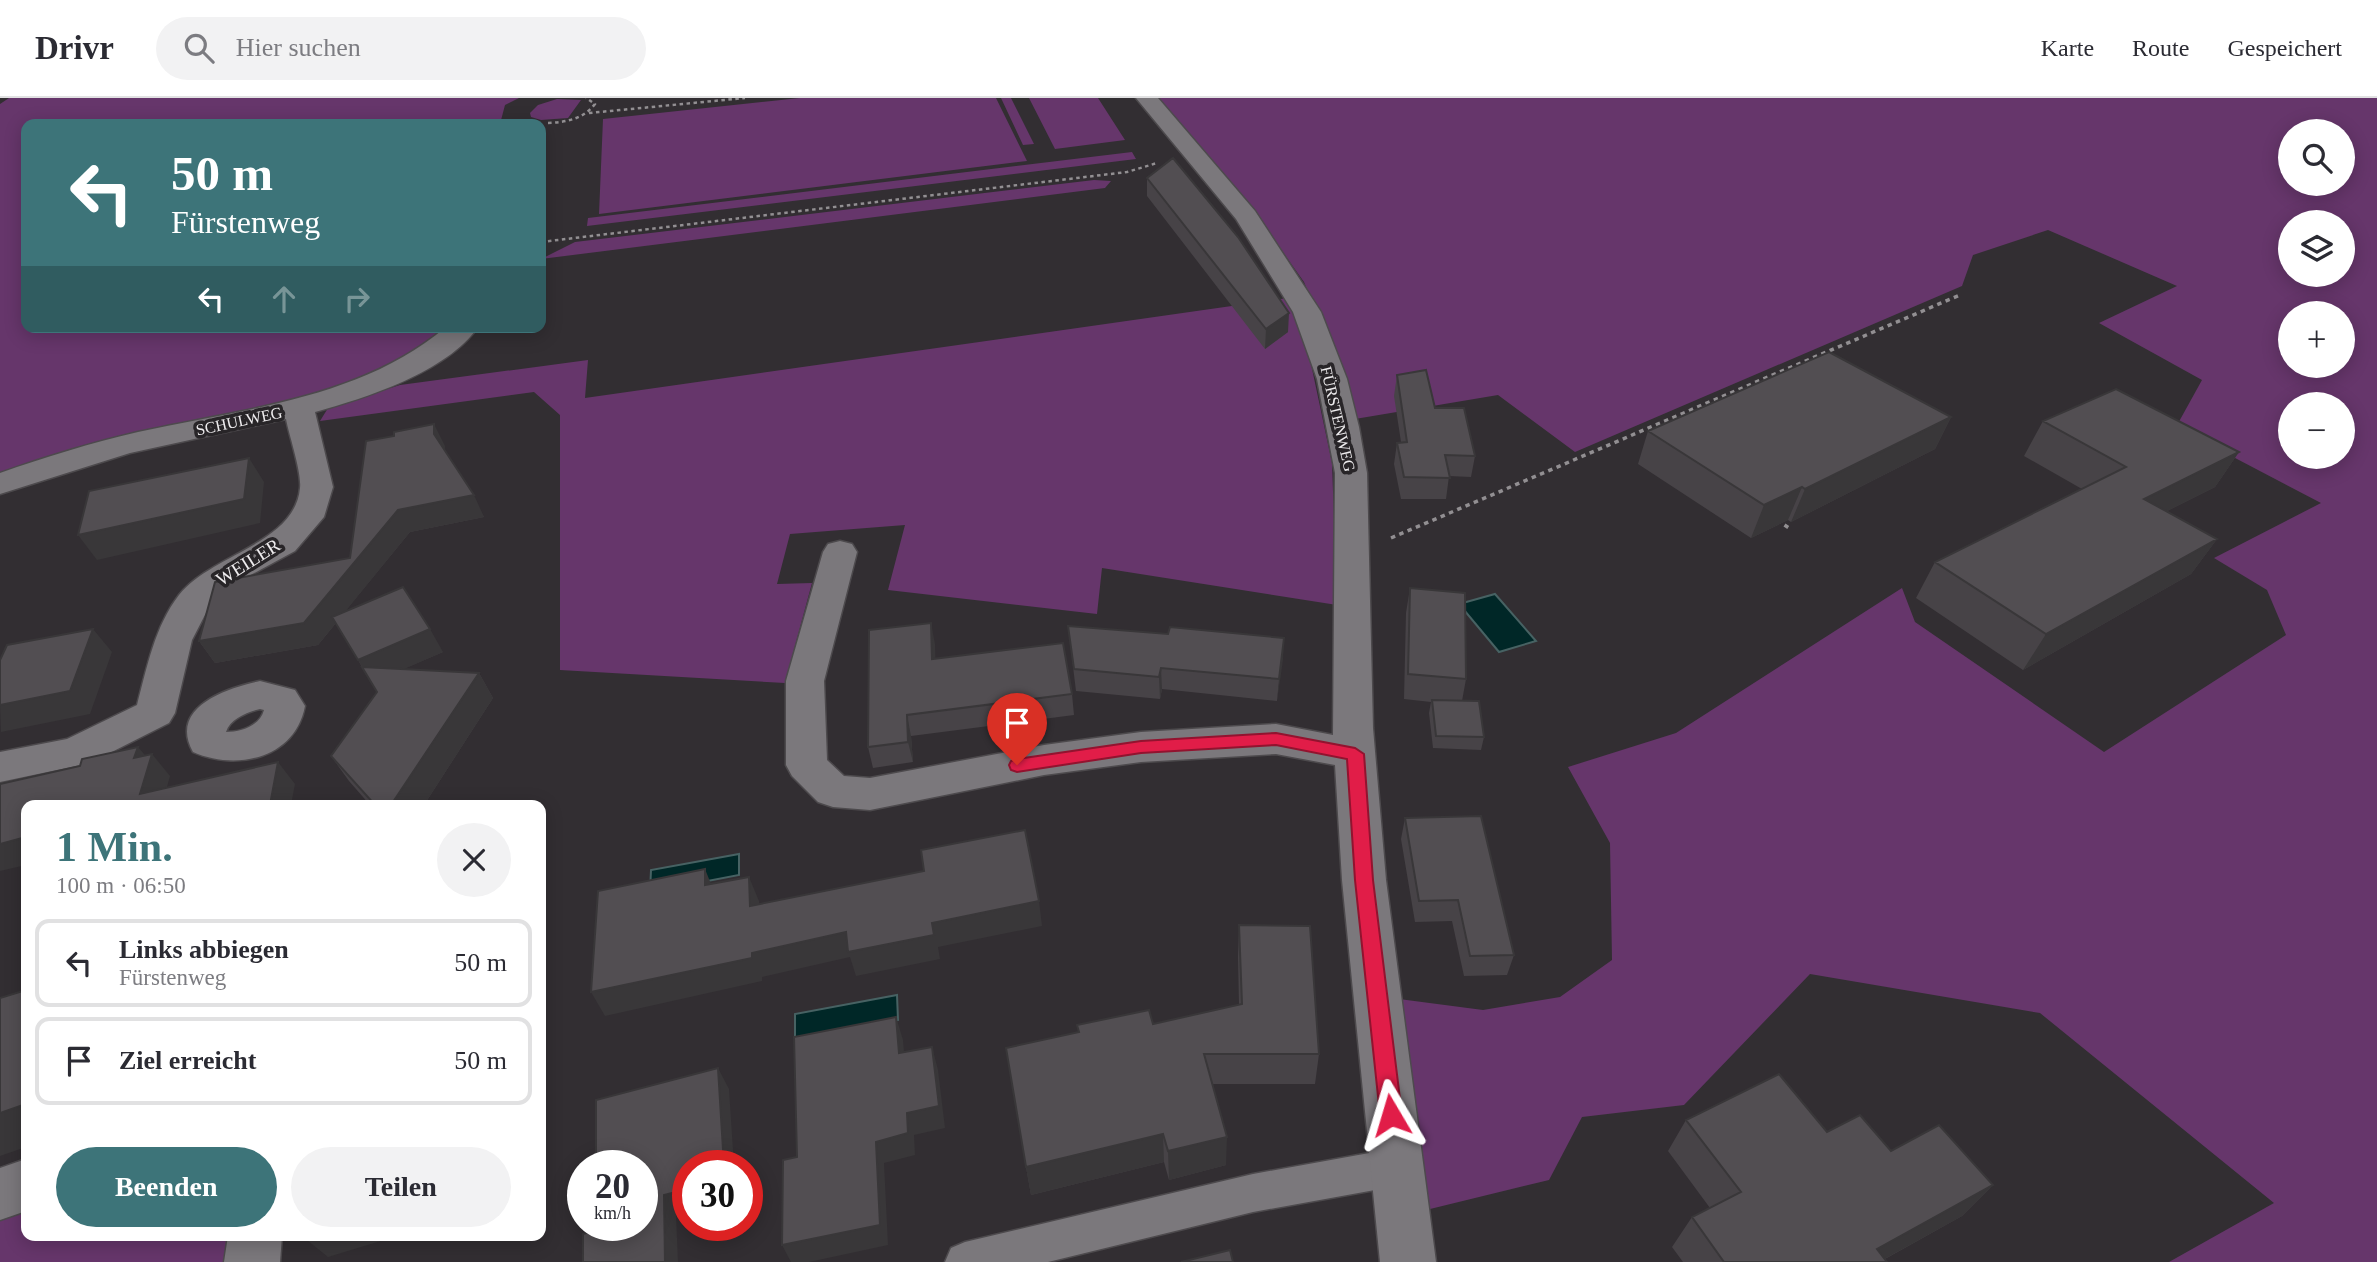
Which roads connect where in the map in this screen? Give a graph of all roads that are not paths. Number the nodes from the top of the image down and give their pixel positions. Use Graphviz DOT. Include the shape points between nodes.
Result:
graph roads {
  1 [pos="1147,98"];
  2 [pos="456,333"];
  3 [pos="299,409"];
  4 [pos="0,484"];
  5 [pos="840,552"];
  6 [pos="155,713"];
  7 [pos="212,718"];
  8 [pos="1355,754"];
  9 [pos="0,767"];
  10 [pos="1397,1167"];
  11 [pos="21,1187"];
  12 [pos="0,1194"];
  13 [pos="255,1241"];
  14 [pos="252,1262"];
  15 [pos="965,1262"];
  16 [pos="1408,1262"];
  1 -- 8 [label="street, FÜRSTENWEG" via="1245,216 1307,312 1332,379 1351,473"];
  2 -- 3 [label="street, SCHULWEG" via="420,361"];
  3 -- 4 [label="street, SCHULWEG" via="137,442"];
  3 -- 6 [label="street, WEILER" via="317,487 307,517 283,542 221,576 193,602 173,640"];
  5 -- 8 [label="street" via="805,681 807,765 833,791 870,794 1044,760 1141,747 1276,739"];
  6 -- 7 [label="street"];
  6 -- 9 [label="street" via="76,752"];
  8 -- 10 [label="street, FÜRSTENWEG" via="1364,880"];
  10 -- 15 [label="lane" via="1253,1194"];
  10 -- 16 [label="street, FÜRSTENWEG"];
  11 -- 12 [label="street"];
  13 -- 14 [label="street"];
}
